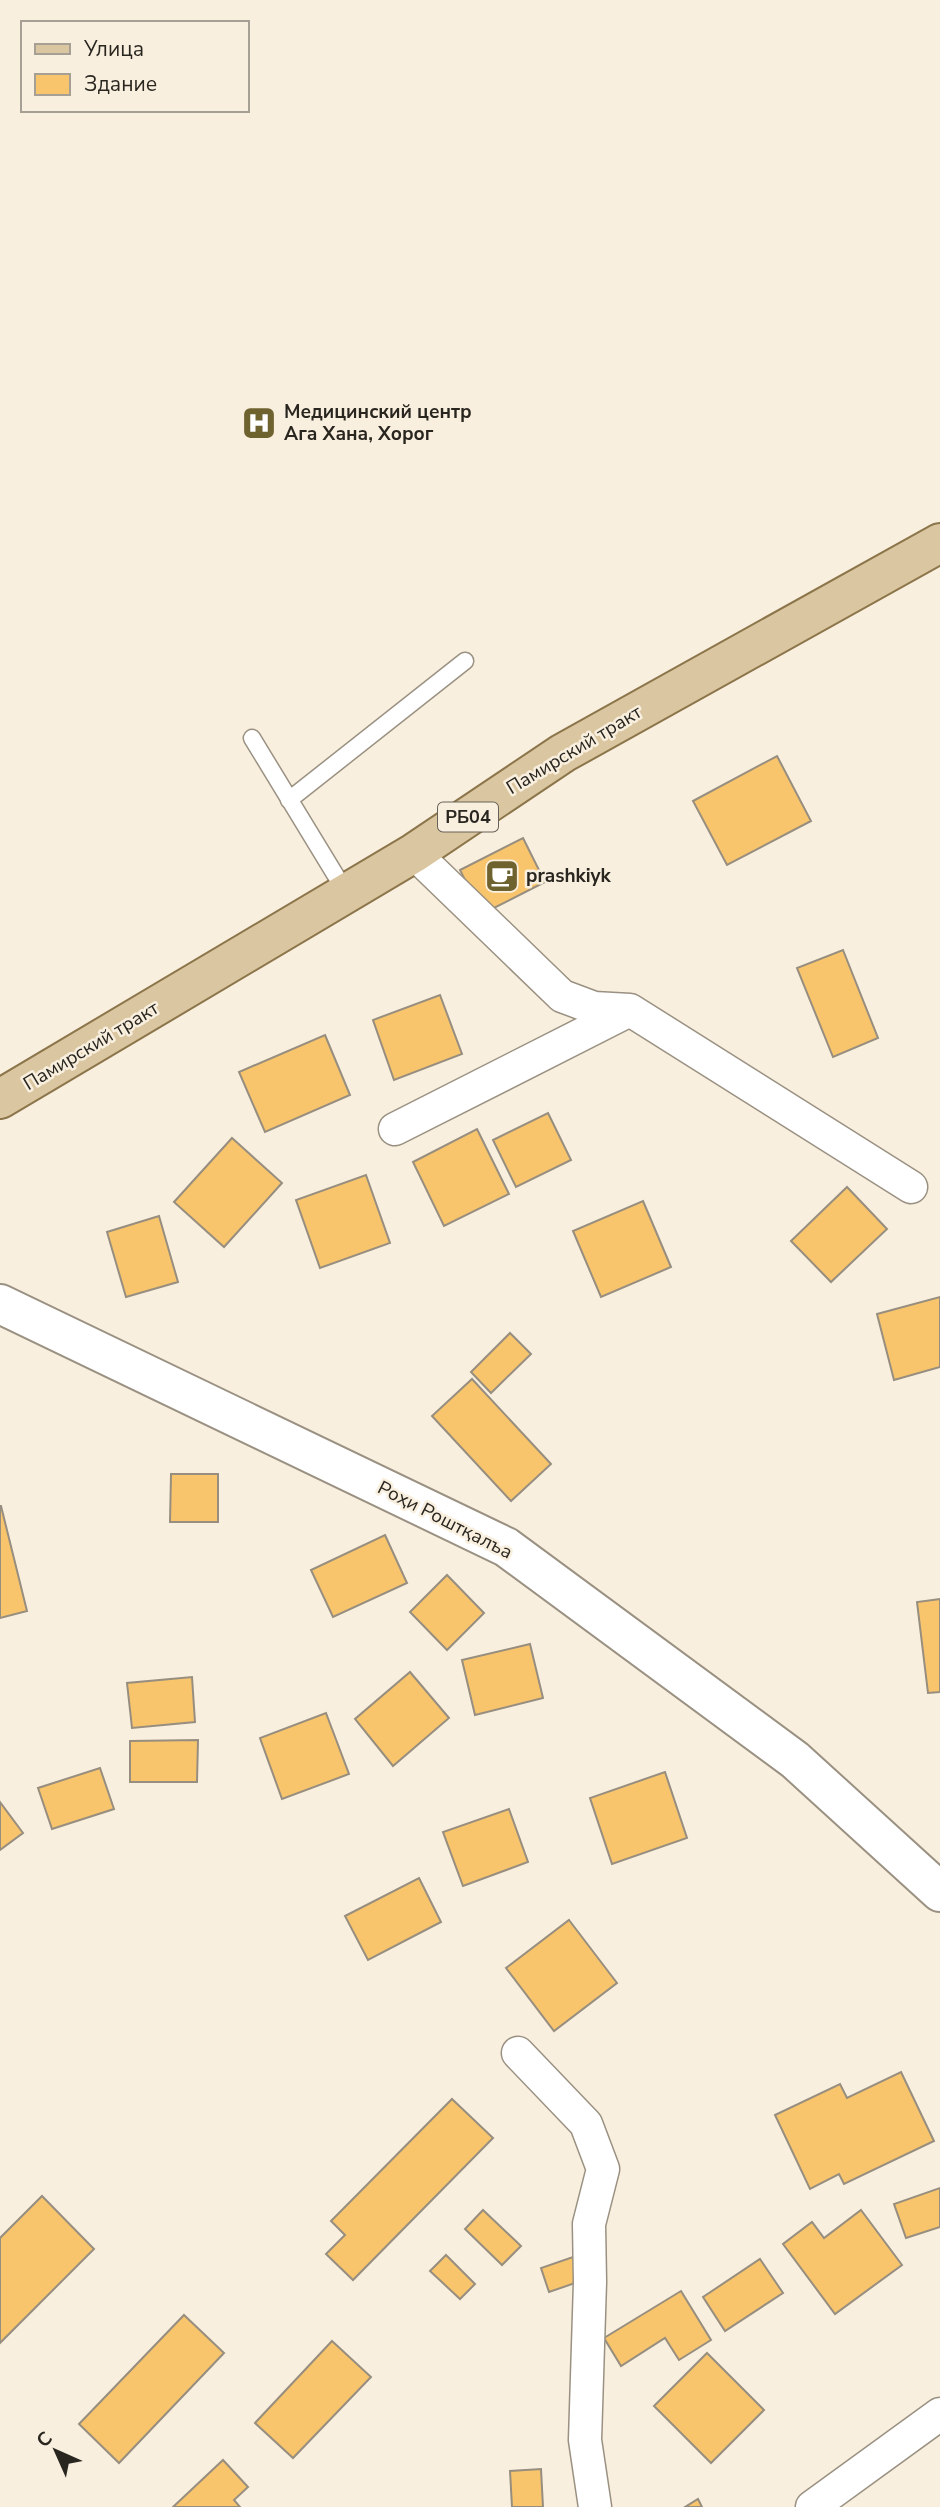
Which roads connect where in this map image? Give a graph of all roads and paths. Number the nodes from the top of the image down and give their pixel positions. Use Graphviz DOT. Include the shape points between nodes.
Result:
graph roads {
  1 [pos="940,543"];
  2 [pos="465,661"];
  3 [pos="252,738"];
  4 [pos="289,800"];
  5 [pos="414,853"];
  6 [pos="347,894"];
  7 [pos="630,1010"];
  8 [pos="0,1099"];
  9 [pos="395,1129"];
  10 [pos="911,1187"];
  11 [pos="0,1304"];
  12 [pos="940,1892"];
  13 [pos="518,2053"];
  14 [pos="940,2414"];
  15 [pos="595,2507"];
  16 [pos="812,2507"];
  1 -- 5 [label="main road, Памирский тракт / РБ04" via="563,753"];
  2 -- 4 [label="lane"];
  3 -- 4 [label="lane"];
  4 -- 6 [label="lane"];
  5 -- 6 [label="main road, Памирский тракт / РБ04"];
  5 -- 7 [label="street" via="562,996 594,1008"];
  6 -- 8 [label="main road, Памирский тракт / РБ04"];
  7 -- 9 [label="street"];
  7 -- 10 [label="street"];
  11 -- 12 [label="main road, Роҳи Роштқалъа" via="506,1547 795,1760"];
  13 -- 15 [label="street" via="586,2124 603,2169 589,2224 585,2440"];
  14 -- 16 [label="street"];
}
